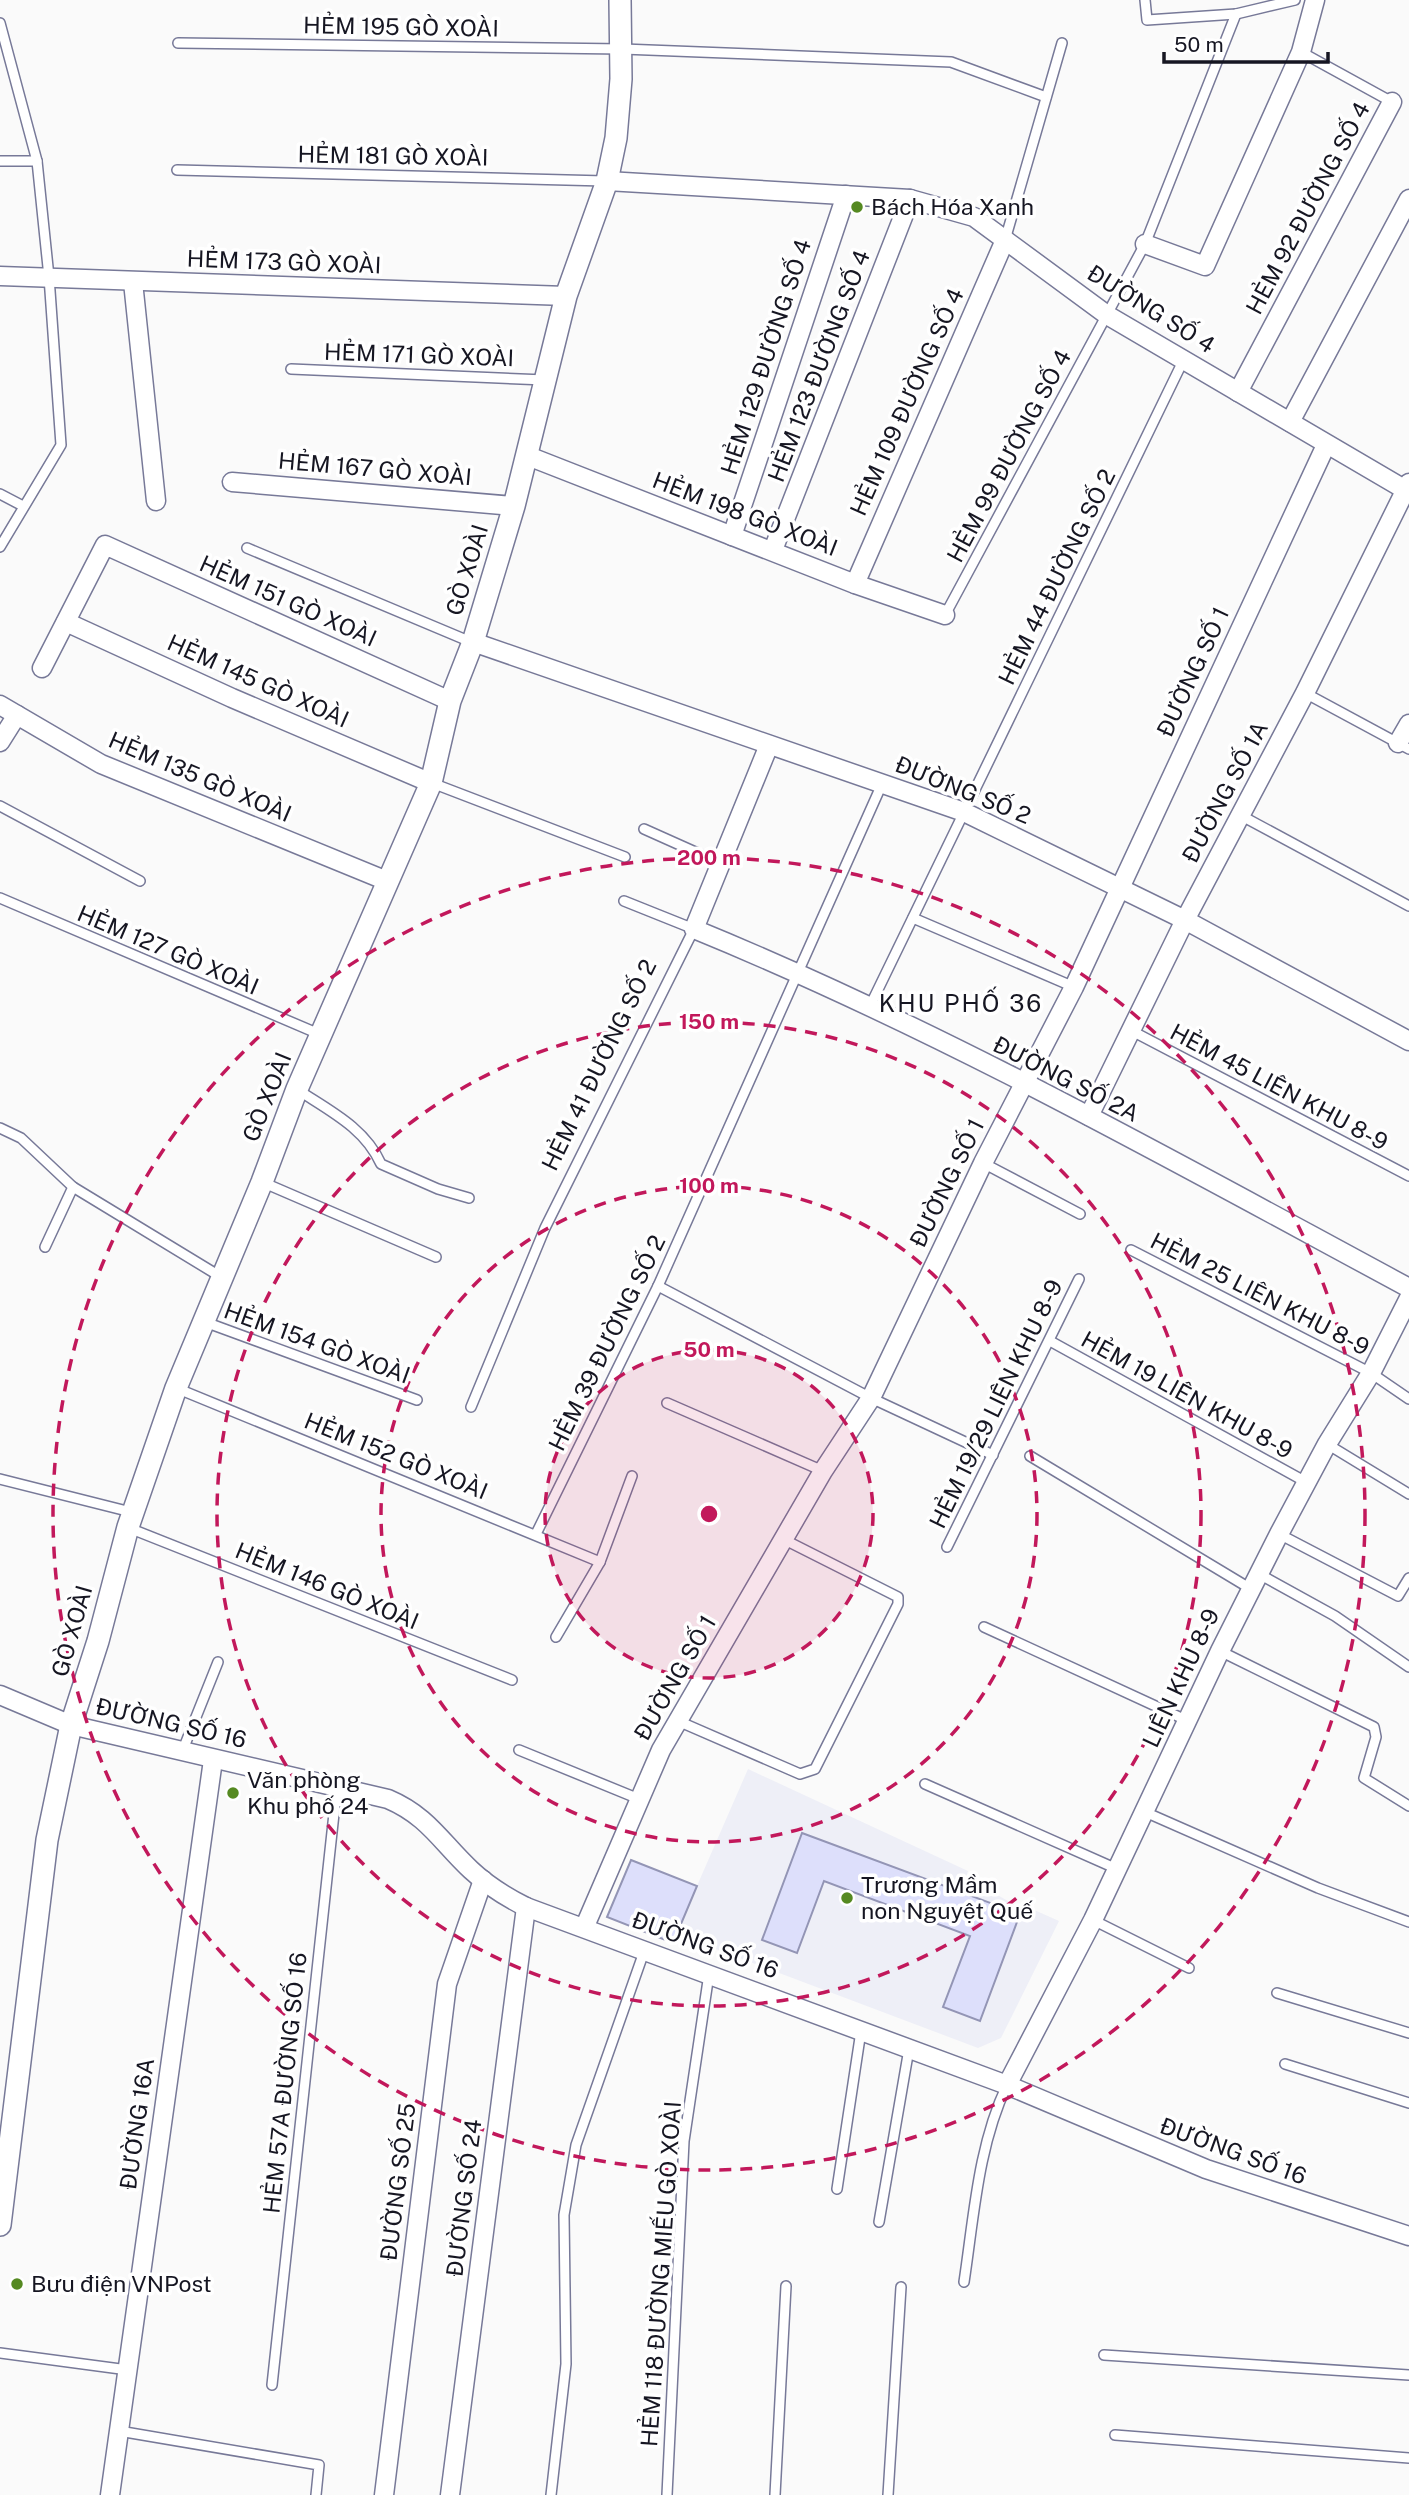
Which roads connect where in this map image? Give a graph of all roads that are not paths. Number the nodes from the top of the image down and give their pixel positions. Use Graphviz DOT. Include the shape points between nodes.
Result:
graph roads {
  1 [pos="620,0"];
  2 [pos="1145,0"];
  3 [pos="1295,0"];
  4 [pos="1315,0"];
  5 [pos="1237,15"];
  6 [pos="0,23"];
  7 [pos="178,43"];
  8 [pos="1062,43"];
  9 [pos="623,49"];
  10 [pos="1301,52"];
  11 [pos="1046,97"];
  12 [pos="1392,102"];
  13 [pos="0,161"];
  14 [pos="37,161"];
  15 [pos="177,170"];
  16 [pos="607,181"];
  17 [pos="846,195"];
  18 [pos="910,199"];
  19 [pos="1409,199"];
  20 [pos="1005,240"];
  21 [pos="1145,244"];
  22 [pos="0,276"];
  23 [pos="49,277"];
  24 [pos="133,282"];
  25 [pos="566,296"];
  26 [pos="1107,316"];
  27 [pos="1184,359"];
  28 [pos="291,369"];
  29 [pos="545,380"];
  30 [pos="1238,393"];
  31 [pos="1290,422"];
  32 [pos="1326,445"];
  33 [pos="528,456"];
  34 [pos="232,482"];
  35 [pos="1408,488"];
  36 [pos="0,494"];
  37 [pos="156,501"];
  38 [pos="23,506"];
  39 [pos="514,506"];
  40 [pos="732,536"];
  41 [pos="0,547"];
  42 [pos="247,548"];
  43 [pos="773,550"];
  44 [pos="855,584"];
  45 [pos="945,615"];
  46 [pos="66,622"];
  47 [pos="473,642"];
  48 [pos="43,668"];
  49 [pos="1305,693"];
  50 [pos="450,701"];
  51 [pos="0,705"];
  52 [pos="17,715"];
  53 [pos="1409,724"];
  54 [pos="0,742"];
  55 [pos="769,745"];
  56 [pos="1404,746"];
  57 [pos="430,783"];
  58 [pos="882,784"];
  59 [pos="0,806"];
  60 [pos="964,812"];
  61 [pos="1240,816"];
  62 [pos="644,828"];
  63 [pos="625,857"];
  64 [pos="720,863"];
  65 [pos="140,881"];
  66 [pos="387,881"];
  67 [pos="1120,887"];
  68 [pos="0,898"];
  69 [pos="624,901"];
  70 [pos="1409,906"];
  71 [pos="913,918"];
  72 [pos="1185,920"];
  73 [pos="694,929"];
  74 [pos="797,971"];
  75 [pos="1074,987"];
  76 [pos="869,1008"];
  77 [pos="1132,1031"];
  78 [pos="321,1035"];
  79 [pos="1409,1041"];
  80 [pos="1023,1083"];
  81 [pos="297,1089"];
  82 [pos="1088,1116"];
  83 [pos="0,1128"];
  84 [pos="983,1163"];
  85 [pos="1409,1176"];
  86 [pos="262,1182"];
  87 [pos="73,1187"];
  88 [pos="469,1198"];
  89 [pos="1080,1214"];
  90 [pos="45,1248"];
  91 [pos="1131,1250"];
  92 [pos="436,1256"];
  93 [pos="222,1277"];
  94 [pos="1079,1279"];
  95 [pos="658,1286"];
  96 [pos="1409,1288"];
  97 [pos="1409,1298"];
  98 [pos="205,1322"];
  99 [pos="1403,1324"];
  100 [pos="1050,1341"];
  101 [pos="1371,1373"];
  102 [pos="176,1388"];
  103 [pos="871,1398"];
  104 [pos="1409,1399"];
  105 [pos="417,1400"];
  106 [pos="667,1403"];
  107 [pos="471,1406"];
  108 [pos="1326,1444"];
  109 [pos="993,1455"];
  110 [pos="1030,1456"];
  111 [pos="822,1471"];
  112 [pos="632,1476"];
  113 [pos="0,1479"];
  114 [pos="1306,1482"];
  115 [pos="1409,1494"];
  116 [pos="130,1520"];
  117 [pos="536,1534"];
  118 [pos="1279,1534"];
  119 [pos="783,1539"];
  120 [pos="947,1547"];
  121 [pos="600,1562"];
  122 [pos="1255,1581"];
  123 [pos="1408,1581"];
  124 [pos="984,1627"];
  125 [pos="556,1637"];
  126 [pos="1220,1651"];
  127 [pos="218,1662"];
  128 [pos="1409,1667"];
  129 [pos="512,1680"];
  130 [pos="0,1695"];
  131 [pos="678,1721"];
  132 [pos="1188,1721"];
  133 [pos="71,1725"];
  134 [pos="519,1750"];
  135 [pos="183,1752"];
  136 [pos="213,1760"];
  137 [pos="925,1784"];
  138 [pos="337,1786"];
  139 [pos="639,1799"];
  140 [pos="1409,1806"];
  141 [pos="1145,1812"];
  142 [pos="1116,1870"];
  143 [pos="483,1880"];
  144 [pos="526,1907"];
  145 [pos="1093,1920"];
  146 [pos="1409,1922"];
  147 [pos="585,1926"];
  148 [pos="645,1949"];
  149 [pos="1189,1968"];
  150 [pos="709,1973"];
  151 [pos="1277,1993"];
  152 [pos="861,2029"];
  153 [pos="1409,2034"];
  154 [pos="909,2047"];
  155 [pos="1285,2064"];
  156 [pos="1007,2085"];
  157 [pos="1409,2103"];
  158 [pos="837,2189"];
  159 [pos="879,2222"];
  160 [pos="0,2225"];
  161 [pos="1409,2236"];
  162 [pos="964,2282"];
  163 [pos="786,2286"];
  164 [pos="901,2287"];
  165 [pos="0,2353"];
  166 [pos="1104,2355"];
  167 [pos="128,2370"];
  168 [pos="1409,2375"];
  169 [pos="272,2385"];
  170 [pos="119,2431"];
  171 [pos="1115,2435"];
  172 [pos="1409,2458"];
  173 [pos="110,2495"];
  174 [pos="316,2495"];
  175 [pos="384,2495"];
  176 [pos="450,2495"];
  177 [pos="551,2495"];
  178 [pos="667,2495"];
  179 [pos="775,2495"];
  180 [pos="888,2495"];
  1 -- 9 [label="street, GÒ XOÀI"];
  2 -- 5 [label="lane" via="1147,20"];
  3 -- 5 [label="lane"];
  4 -- 10 [label="street"];
  5 -- 21 [label="lane, HẺM 99 ĐƯỜNG SỐ 4"];
  6 -- 14 [label="lane"];
  7 -- 9 [label="lane, HẺM 195 GÒ XOÀI"];
  8 -- 11 [label="lane"];
  9 -- 11 [label="lane, HẺM 195 GÒ XOÀI" via="951,62"];
  9 -- 16 [label="street, GÒ XOÀI" via="616,138"];
  10 -- 12 [label="lane, HẺM 92 ĐƯỜNG SỐ 4"];
  10 -- 21 [label="street" via="1205,267"];
  11 -- 20 [label="lane"];
  12 -- 30 [label="street, HẺM 92 ĐƯỜNG SỐ 4"];
  13 -- 14 [label="lane"];
  14 -- 23 [label="lane"];
  15 -- 16 [label="lane, HẺM 181 GÒ XOÀI"];
  16 -- 17 [label="street, ĐƯỜNG SỐ 4"];
  16 -- 25 [label="street, GÒ XOÀI"];
  17 -- 18 [label="street, ĐƯỜNG SỐ 4"];
  17 -- 40 [label="street, HẺM 129 ĐƯỜNG SỐ 4"];
  18 -- 20 [label="street, ĐƯỜNG SỐ 4" via="974,218"];
  18 -- 43 [label="street, HẺM 123 ĐƯỜNG SỐ 4"];
  19 -- 31 [label="street"];
  20 -- 26 [label="street, ĐƯỜNG SỐ 4"];
  20 -- 44 [label="street, HẺM 109 ĐƯỜNG SỐ 4"];
  21 -- 26 [label="lane, HẺM 99 ĐƯỜNG SỐ 4"];
  22 -- 23 [label="street, HẺM 173 GÒ XOÀI"];
  23 -- 24 [label="street, HẺM 173 GÒ XOÀI"];
  23 -- 38 [label="lane" via="61,445"];
  24 -- 25 [label="street, HẺM 173 GÒ XOÀI"];
  24 -- 37 [label="street"];
  25 -- 29 [label="street, GÒ XOÀI"];
  26 -- 27 [label="street, ĐƯỜNG SỐ 4"];
  26 -- 45 [label="lane, HẺM 99 ĐƯỜNG SỐ 4"];
  27 -- 30 [label="street, ĐƯỜNG SỐ 4"];
  27 -- 60 [label="lane, HẺM 44 ĐƯỜNG SỐ 2"];
  28 -- 29 [label="lane, HẺM 171 GÒ XOÀI"];
  29 -- 33 [label="street, GÒ XOÀI"];
  30 -- 31 [label="street, ĐƯỜNG SỐ 4"];
  31 -- 32 [label="street, ĐƯỜNG SỐ 4"];
  32 -- 35 [label="street, ĐƯỜNG SỐ 4"];
  32 -- 67 [label="street, ĐƯỜNG SỐ 1"];
  33 -- 39 [label="street, GÒ XOÀI"];
  33 -- 40 [label="street, HẺM 198 GÒ XOÀI"];
  34 -- 39 [label="street, HẺM 167 GÒ XOÀI"];
  35 -- 49 [label="street, ĐƯỜNG SỐ 1A"];
  36 -- 38 [label="lane"];
  38 -- 41 [label="lane"];
  39 -- 47 [label="street, GÒ XOÀI"];
  40 -- 43 [label="street, HẺM 198 GÒ XOÀI"];
  42 -- 47 [label="lane"];
  43 -- 44 [label="street, HẺM 198 GÒ XOÀI"];
  44 -- 45 [label="street, HẺM 198 GÒ XOÀI"];
  46 -- 48 [label="street"];
  46 -- 50 [label="street, HẺM 151 GÒ XOÀI" via="105,545"];
  46 -- 57 [label="street, HẺM 145 GÒ XOÀI"];
  47 -- 50 [label="street, GÒ XOÀI"];
  47 -- 55 [label="street, ĐƯỜNG SỐ 2"];
  49 -- 56 [label="lane"];
  49 -- 61 [label="street, ĐƯỜNG SỐ 1A"];
  50 -- 57 [label="street, GÒ XOÀI"];
  51 -- 52 [label="street, HẺM 135 GÒ XOÀI"];
  52 -- 54 [label="street"];
  52 -- 66 [label="street, HẺM 135 GÒ XOÀI" via="101,764"];
  53 -- 56 [label="street"];
  55 -- 58 [label="street, ĐƯỜNG SỐ 2"];
  55 -- 64 [label="street, HẺM 41 ĐƯỜNG SỐ 2"];
  57 -- 63 [label="lane"];
  57 -- 66 [label="street, GÒ XOÀI"];
  58 -- 60 [label="street, ĐƯỜNG SỐ 2"];
  58 -- 74 [label="lane, HẺM 39 ĐƯỜNG SỐ 2"];
  59 -- 65 [label="lane"];
  60 -- 67 [label="street, ĐƯỜNG SỐ 2"];
  60 -- 71 [label="lane, HẺM 44 ĐƯỜNG SỐ 2"];
  61 -- 70 [label="lane"];
  61 -- 72 [label="street, ĐƯỜNG SỐ 1A"];
  62 -- 64 [label="lane"];
  64 -- 73 [label="street, HẺM 41 ĐƯỜNG SỐ 2"];
  66 -- 78 [label="street, GÒ XOÀI"];
  67 -- 72 [label="street, ĐƯỜNG SỐ 2"];
  67 -- 75 [label="street, ĐƯỜNG SỐ 1"];
  68 -- 78 [label="lane, HẺM 127 GÒ XOÀI"];
  69 -- 73 [label="lane"];
  71 -- 75 [label="lane"];
  71 -- 76 [label="lane, HẺM 44 ĐƯỜNG SỐ 2"];
  72 -- 77 [label="street, ĐƯỜNG SỐ 1A"];
  72 -- 79 [label="street, ĐƯỜNG SỐ 2"];
  73 -- 74 [label="street, ĐƯỜNG SỐ 2A"];
  73 -- 107 [label="lane, HẺM 41 ĐƯỜNG SỐ 2" via="545,1228"];
  74 -- 76 [label="street, ĐƯỜNG SỐ 2A"];
  74 -- 95 [label="lane, HẺM 39 ĐƯỜNG SỐ 2"];
  75 -- 80 [label="street, ĐƯỜNG SỐ 1"];
  76 -- 80 [label="street, ĐƯỜNG SỐ 2A"];
  77 -- 82 [label="street, ĐƯỜNG SỐ 1A"];
  77 -- 85 [label="lane, HẺM 45 LIÊN KHU 8-9"];
  78 -- 81 [label="street, GÒ XOÀI"];
  80 -- 82 [label="street, ĐƯỜNG SỐ 2A"];
  80 -- 84 [label="street, ĐƯỜNG SỐ 1"];
  81 -- 86 [label="street, GÒ XOÀI"];
  81 -- 88 [label="lane" via="354,1127 373,1146 381,1164"];
  82 -- 96 [label="street, ĐƯỜNG SỐ 2A"];
  83 -- 87 [label="lane" via="21,1138"];
  84 -- 89 [label="lane"];
  84 -- 103 [label="street, ĐƯỜNG SỐ 1"];
  86 -- 92 [label="lane"];
  86 -- 93 [label="street, GÒ XOÀI"];
  87 -- 90 [label="lane"];
  87 -- 93 [label="lane"];
  91 -- 101 [label="lane, HẺM 25 LIÊN KHU 8-9"];
  93 -- 98 [label="street, GÒ XOÀI"];
  94 -- 100 [label="lane, HẺM 19/29 LIÊN KHU 8-9"];
  95 -- 103 [label="lane"];
  95 -- 117 [label="lane, HẺM 39 ĐƯỜNG SỐ 2"];
  97 -- 99 [label="street, LIÊN KHU 8-9"];
  98 -- 102 [label="street, GÒ XOÀI"];
  98 -- 105 [label="lane, HẺM 154 GÒ XOÀI"];
  99 -- 101 [label="street, LIÊN KHU 8-9"];
  100 -- 109 [label="lane, HẺM 19/29 LIÊN KHU 8-9"];
  100 -- 114 [label="lane, HẺM 19 LIÊN KHU 8-9"];
  101 -- 104 [label="lane, HẺM 25 LIÊN KHU 8-9"];
  101 -- 108 [label="street, LIÊN KHU 8-9"];
  102 -- 116 [label="street, GÒ XOÀI"];
  102 -- 117 [label="lane, HẺM 152 GÒ XOÀI"];
  103 -- 109 [label="lane"];
  103 -- 111 [label="street, ĐƯỜNG SỐ 1"];
  106 -- 111 [label="lane"];
  108 -- 114 [label="street, LIÊN KHU 8-9"];
  108 -- 115 [label="lane"];
  109 -- 120 [label="lane, HẺM 19/29 LIÊN KHU 8-9"];
  110 -- 122 [label="lane"];
  111 -- 119 [label="street, ĐƯỜNG SỐ 1"];
  112 -- 121 [label="lane"];
  113 -- 116 [label="lane, HẺM 146 GÒ XOÀI"];
  114 -- 118 [label="street, LIÊN KHU 8-9"];
  116 -- 129 [label="lane, HẺM 146 GÒ XOÀI"];
  116 -- 133 [label="street, GÒ XOÀI" via="99,1642"];
  117 -- 121 [label="lane, HẺM 152 GÒ XOÀI"];
  118 -- 122 [label="street, LIÊN KHU 8-9"];
  118 -- 123 [label="lane" via="1398,1596"];
  119 -- 131 [label="street, ĐƯỜNG SỐ 1"];
  119 -- 131 [label="lane" via="898,1597 815,1769 800,1774"];
  121 -- 125 [label="lane"];
  122 -- 126 [label="street, LIÊN KHU 8-9"];
  122 -- 128 [label="lane" via="1335,1616"];
  124 -- 132 [label="lane"];
  126 -- 132 [label="street, LIÊN KHU 8-9"];
  126 -- 140 [label="lane" via="1374,1727 1376,1737 1362,1775"];
  127 -- 135 [label="lane"];
  130 -- 133 [label="street, ĐƯỜNG SỐ 16"];
  131 -- 139 [label="street, ĐƯỜNG SỐ 1"];
  132 -- 141 [label="street, LIÊN KHU 8-9"];
  133 -- 135 [label="street, ĐƯỜNG SỐ 16"];
  133 -- 160 [label="street, GÒ XOÀI" via="47,1840"];
  134 -- 139 [label="lane"];
  135 -- 136 [label="street, ĐƯỜNG SỐ 16"];
  136 -- 138 [label="street, ĐƯỜNG SỐ 16"];
  136 -- 167 [label="street, ĐƯỜNG 16A"];
  137 -- 142 [label="lane"];
  138 -- 143 [label="street, ĐƯỜNG SỐ 16" via="410,1809"];
  138 -- 169 [label="lane, HẺM 57A ĐƯỜNG SỐ 16"];
  139 -- 147 [label="street, ĐƯỜNG SỐ 1"];
  141 -- 142 [label="street, LIÊN KHU 8-9"];
  141 -- 146 [label="lane" via="1318,1888"];
  142 -- 145 [label="street, LIÊN KHU 8-9"];
  143 -- 144 [label="street, ĐƯỜNG SỐ 16"];
  143 -- 175 [label="street, ĐƯỜNG SỐ 25" via="447,1984"];
  144 -- 147 [label="street, ĐƯỜNG SỐ 16"];
  144 -- 176 [label="street, ĐƯỜNG SỐ 24"];
  145 -- 149 [label="lane"];
  145 -- 156 [label="street, LIÊN KHU 8-9"];
  147 -- 148 [label="street, ĐƯỜNG SỐ 16"];
  148 -- 150 [label="street, ĐƯỜNG SỐ 16"];
  148 -- 177 [label="lane" via="576,2145 564,2215 566,2364"];
  150 -- 152 [label="street, ĐƯỜNG SỐ 16"];
  150 -- 178 [label="lane, HẺM 118 ĐƯỜNG MIẾU GÒ XOÀI" via="684,2141"];
  151 -- 153 [label="lane"];
  152 -- 154 [label="street, ĐƯỜNG SỐ 16"];
  152 -- 158 [label="lane"];
  154 -- 156 [label="street, ĐƯỜNG SỐ 16"];
  154 -- 159 [label="lane"];
  155 -- 157 [label="lane"];
  156 -- 161 [label="street, ĐƯỜNG SỐ 16" via="1206,2169"];
  156 -- 162 [label="lane" via="982,2160"];
  163 -- 179 [label="lane"];
  164 -- 180 [label="lane"];
  165 -- 167 [label="lane"];
  166 -- 168 [label="lane"];
  167 -- 170 [label="street, ĐƯỜNG 16A"];
  170 -- 173 [label="street, ĐƯỜNG 16A"];
  170 -- 174 [label="lane" via="319,2465"];
  171 -- 172 [label="lane"];
}
